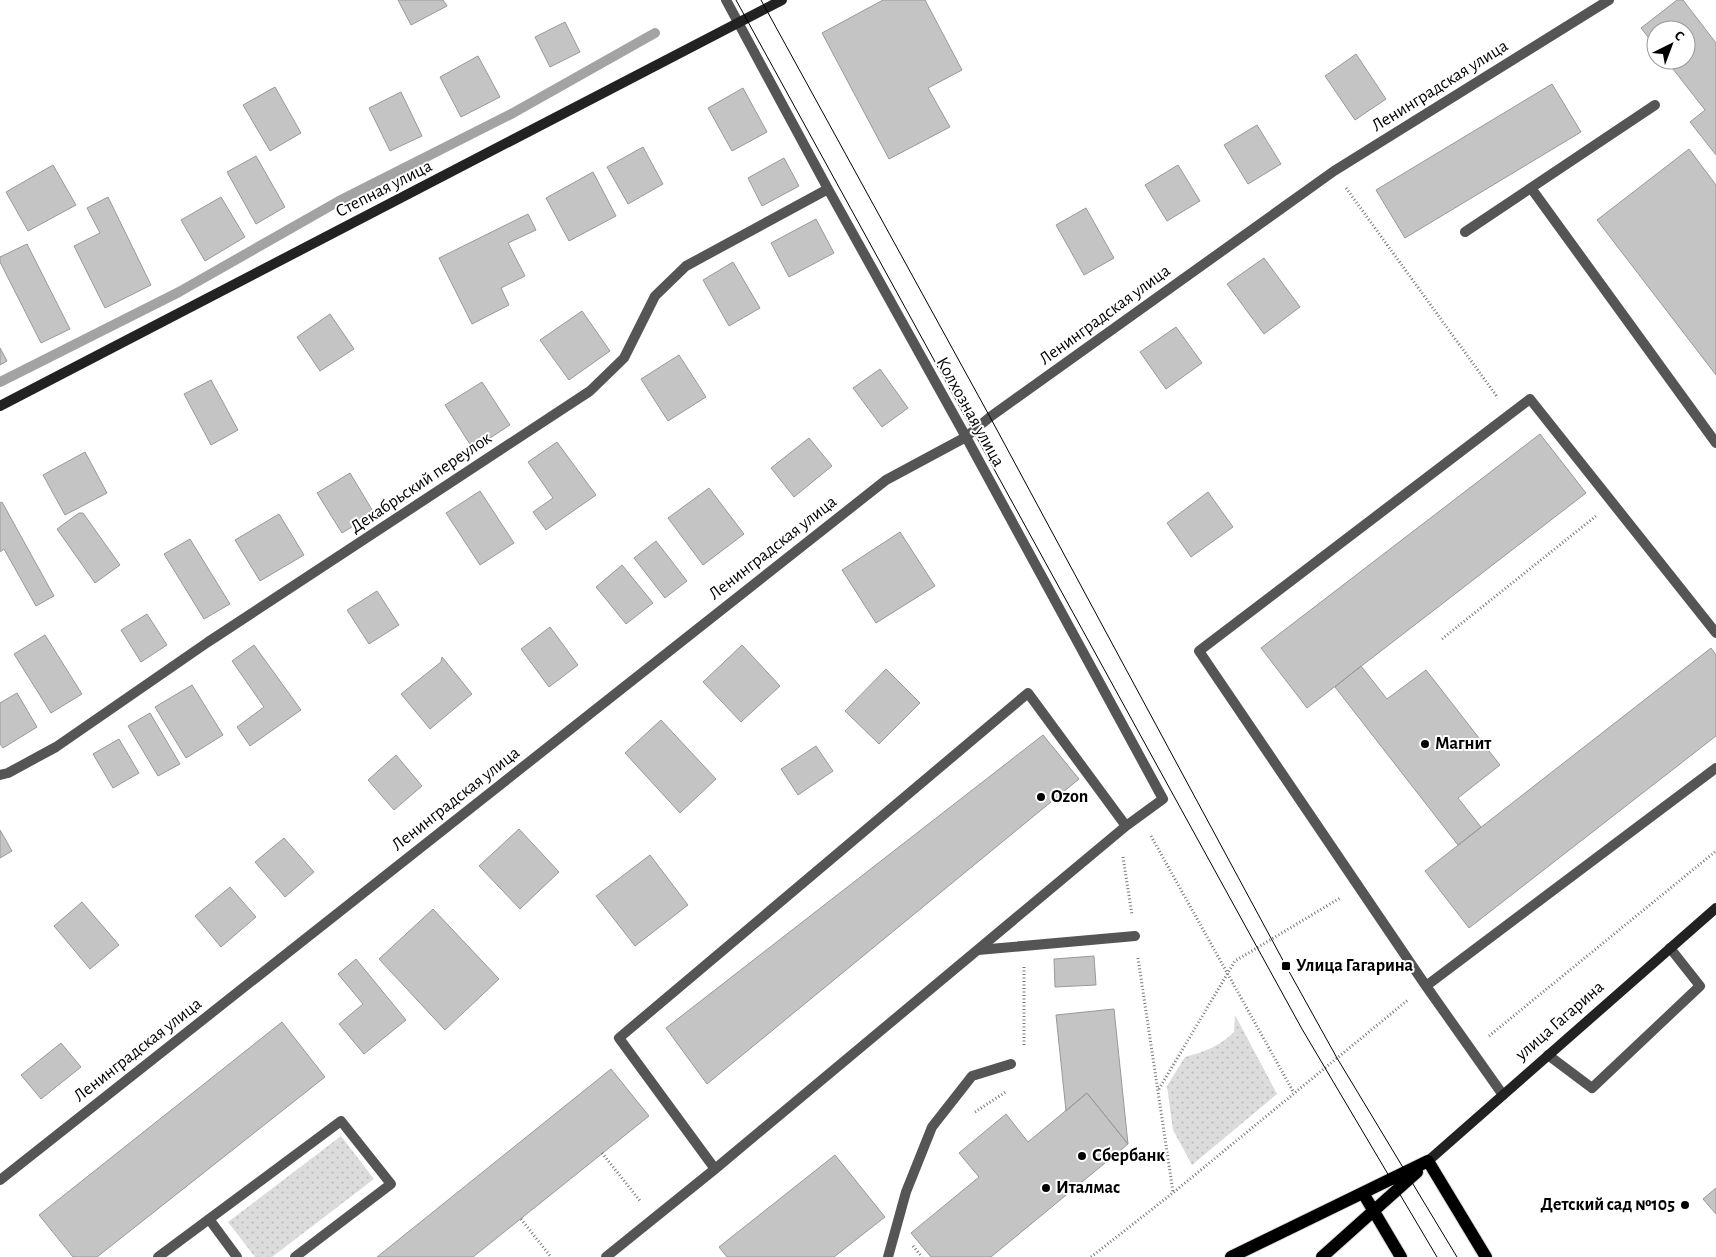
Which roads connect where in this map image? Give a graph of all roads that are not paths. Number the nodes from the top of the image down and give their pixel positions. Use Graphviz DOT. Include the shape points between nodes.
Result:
graph roads {
  1 [pos="726,0"];
  2 [pos="782,0"];
  3 [pos="1609,0"];
  4 [pos="739,22"];
  5 [pos="1654,105"];
  6 [pos="1531,188"];
  7 [pos="828,189"];
  8 [pos="1465,232"];
  9 [pos="0,406"];
  10 [pos="966,437"];
  11 [pos="1716,443"];
  12 [pos="1716,633"];
  13 [pos="1716,768"];
  14 [pos="0,775"];
  15 [pos="1123,829"];
  16 [pos="1716,908"];
  17 [pos="1135,936"];
  18 [pos="1670,948"];
  19 [pos="978,950"];
  20 [pos="1426,986"];
  21 [pos="1548,1055"];
  22 [pos="1011,1064"];
  23 [pos="1503,1095"];
  24 [pos="1428,1161"];
  25 [pos="715,1169"];
  26 [pos="0,1180"];
  27 [pos="1364,1193"];
  28 [pos="1374,1210"];
  29 [pos="209,1219"];
  30 [pos="158,1257"];
  31 [pos="238,1257"];
  32 [pos="296,1257"];
  33 [pos="606,1257"];
  34 [pos="888,1257"];
  35 [pos="1231,1257"];
  36 [pos="1322,1257"];
  37 [pos="1401,1257"];
  38 [pos="1486,1257"];
  1 -- 4 [label="street, Колхозная улица"];
  2 -- 4 [label="street, Степная улица"];
  3 -- 10 [label="street, Ленинградская улица" via="1334,171"];
  4 -- 7 [label="street, Колхозная улица"];
  4 -- 9 [label="street, Степная улица"];
  5 -- 6 [label="street"];
  6 -- 8 [label="street"];
  6 -- 11 [label="street"];
  7 -- 10 [label="street, Колхозная улица"];
  7 -- 14 [label="street, Декабрьский переулок" via="686,266 655,296 624,358 590,391 208,642 56,747"];
  10 -- 15 [label="street, Колхозная улица" via="1163,799"];
  10 -- 26 [label="street, Ленинградская улица" via="886,480"];
  12 -- 20 [label="street" via="1530,399 1199,651"];
  13 -- 20 [label="street"];
  15 -- 19 [label="street, Колхозная улица"];
  15 -- 25 [label="street" via="1028,693 620,1038"];
  16 -- 18 [label="street, улица Гагарина"];
  17 -- 19 [label="street"];
  18 -- 21 [label="street, улица Гагарина"];
  18 -- 21 [label="street" via="1700,986 1592,1088"];
  19 -- 25 [label="street, Колхозная улица"];
  20 -- 23 [label="street"];
  21 -- 23 [label="street, улица Гагарина"];
  22 -- 34 [label="street" via="972,1076 932,1127 906,1192"];
  23 -- 24 [label="street, улица Гагарина"];
  24 -- 27 [label="main road, улица Гагарина"];
  24 -- 28 [label="main road, улица Гагарина"];
  24 -- 38 [label="main road"];
  25 -- 33 [label="street, Колхозная улица"];
  27 -- 28 [label="main road"];
  27 -- 35 [label="main road, улица Гагарина"];
  28 -- 36 [label="main road, улица Гагарина"];
  28 -- 37 [label="main road"];
  29 -- 30 [label="street"];
  29 -- 31 [label="street"];
  29 -- 32 [label="street" via="341,1121 391,1184"];
}
